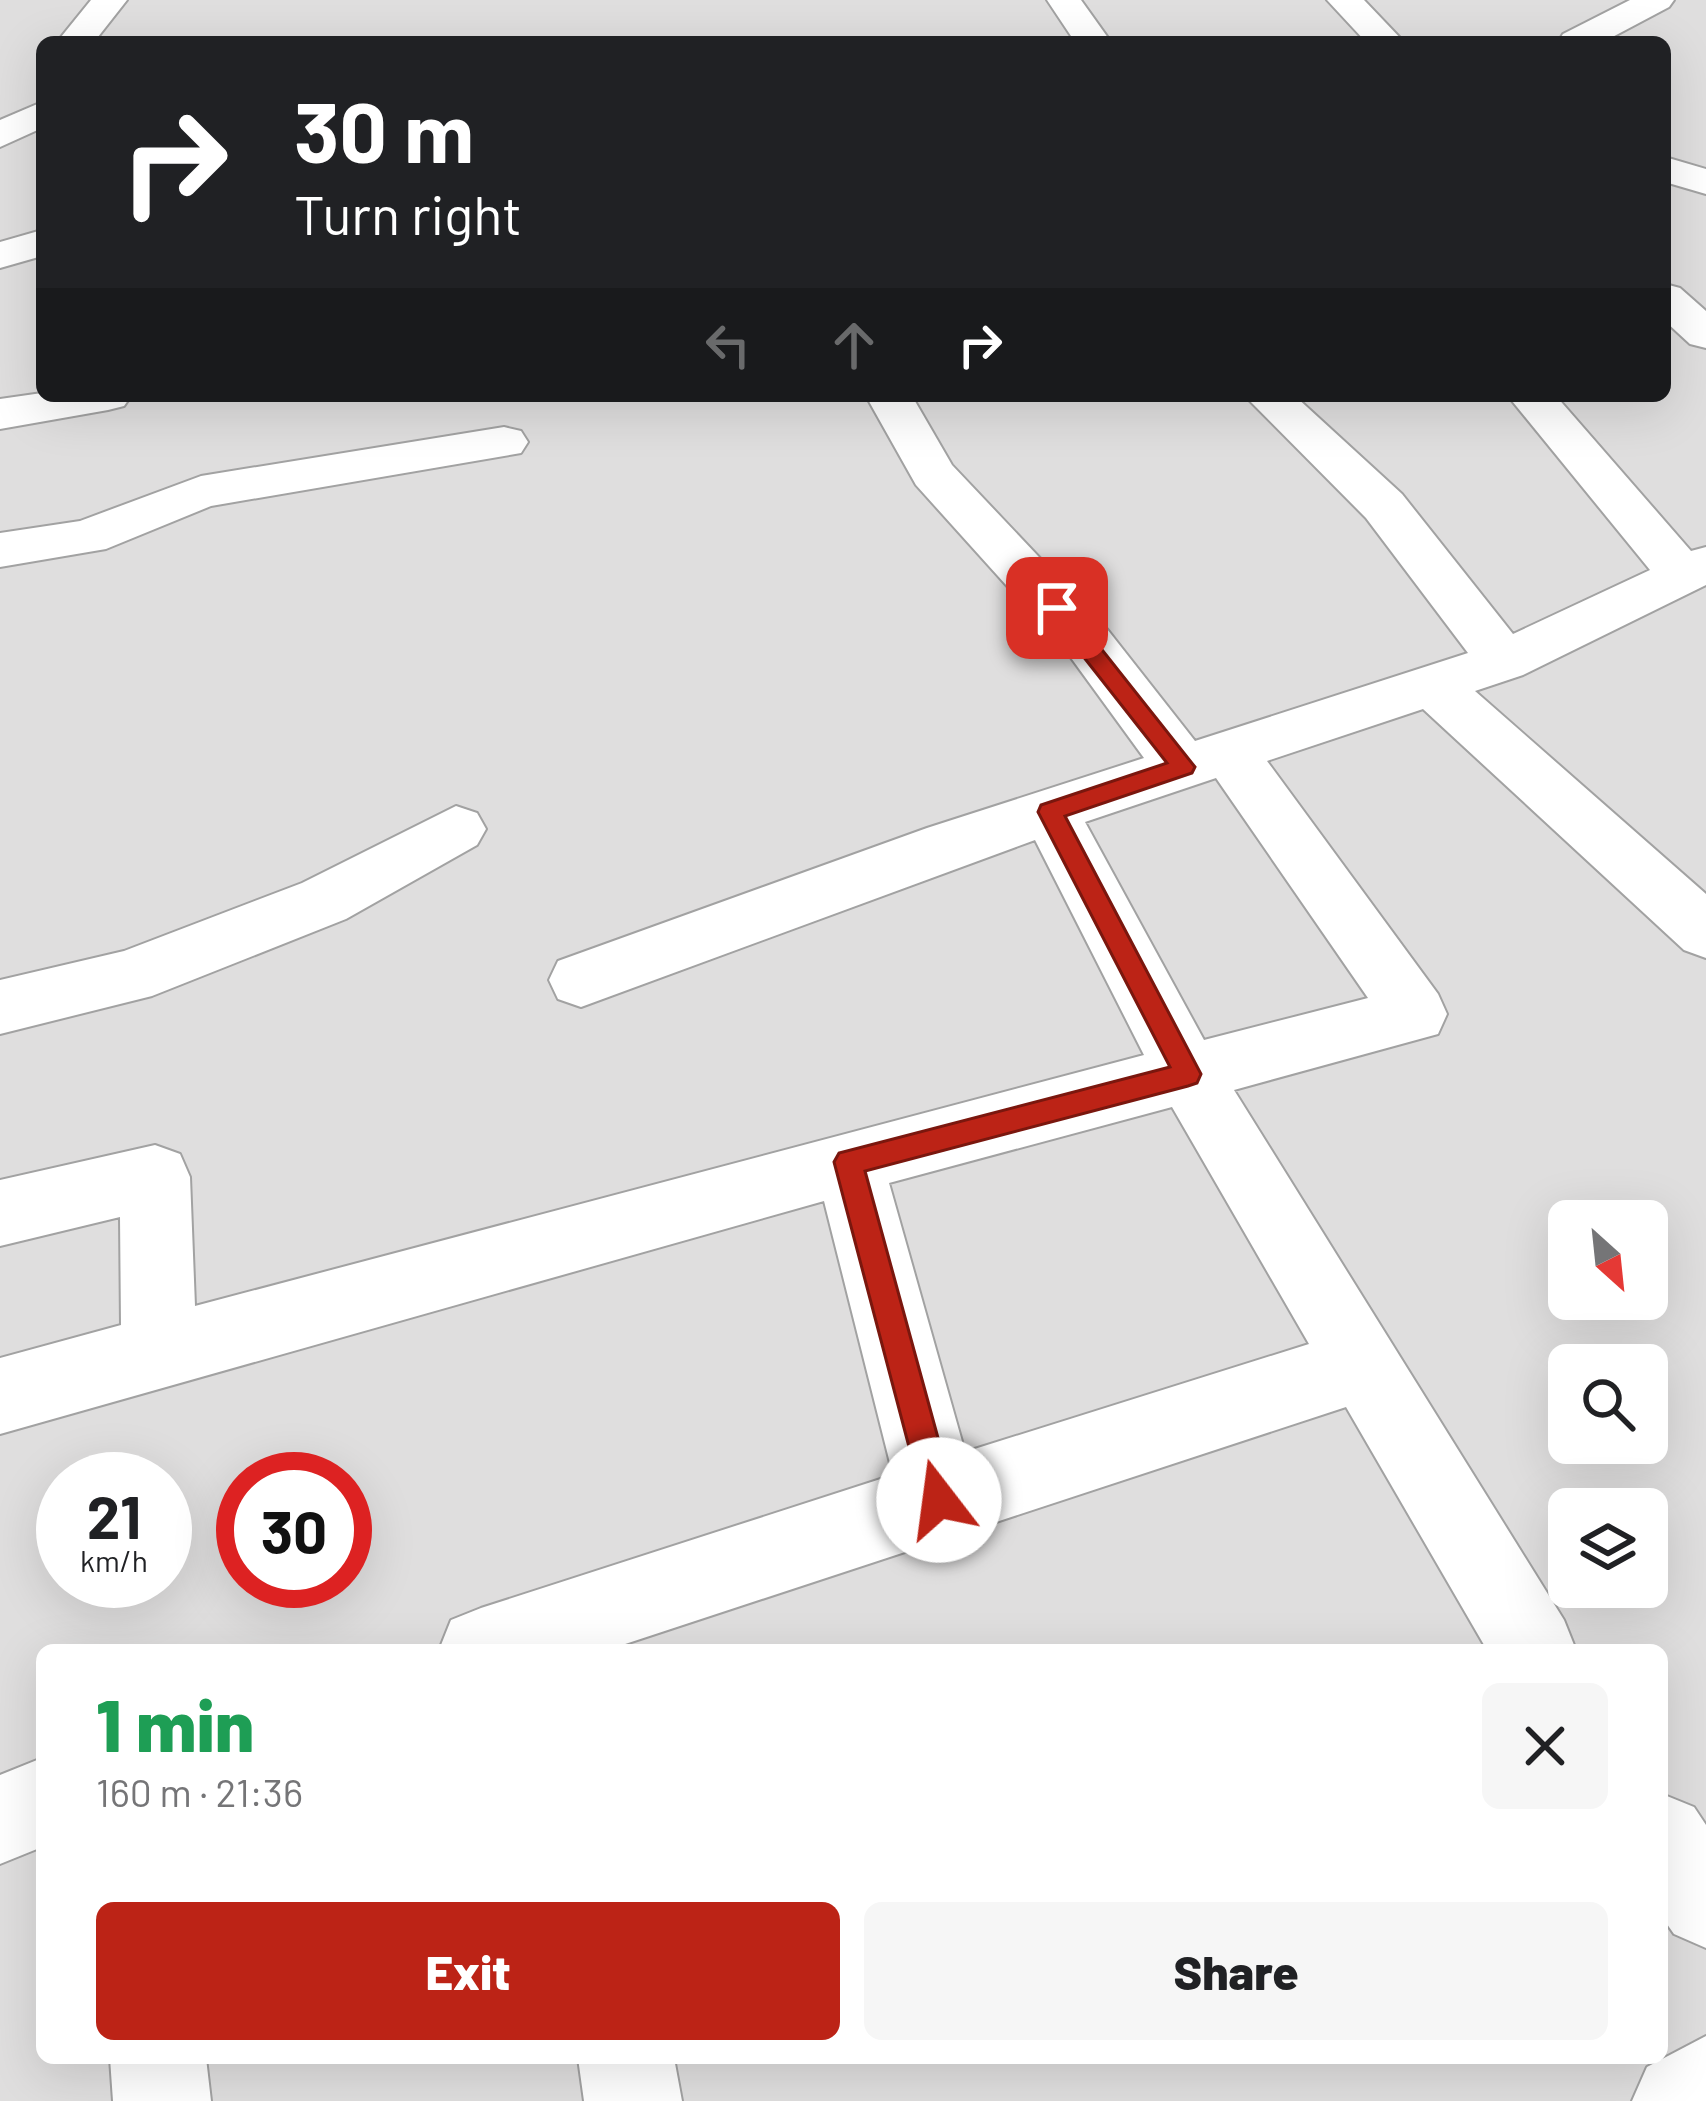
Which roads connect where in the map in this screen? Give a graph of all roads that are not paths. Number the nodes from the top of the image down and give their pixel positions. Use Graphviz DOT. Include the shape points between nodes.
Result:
graph roads {
  1 [pos="110,0"];
  2 [pos="1064,0"];
  3 [pos="1343,0"];
  4 [pos="1668,3"];
  5 [pos="80,36"];
  6 [pos="1090,36"];
  7 [pos="1380,36"];
  8 [pos="1590,36"];
  9 [pos="36,116"];
  10 [pos="1,134"];
  11 [pos="1671,171"];
  12 [pos="1706,182"];
  13 [pos="36,245"];
  14 [pos="0,255"];
  15 [pos="1671,303"];
  16 [pos="1706,335"];
  17 [pos="72,402"];
  18 [pos="892,402"];
  19 [pos="1274,402"];
  20 [pos="1537,402"];
  21 [pos="0,414"];
  22 [pos="504,442"];
  23 [pos="0,550"];
  24 [pos="1695,569"];
  25 [pos="1504,661"];
  26 [pos="1432,685"];
  27 [pos="1206,760"];
  28 [pos="1050,812"];
  29 [pos="456,829"];
  30 [pos="1706,932"];
  31 [pos="581,980"];
  32 [pos="0,1007"];
  33 [pos="1188,1074"];
  34 [pos="849,1162"];
  35 [pos="0,1214"];
  36 [pos="159,1349"];
  37 [pos="1362,1365"];
  38 [pos="0,1396"];
  39 [pos="939,1500"];
  40 [pos="499,1644"];
  41 [pos="1530,1644"];
  42 [pos="36,1805"];
  43 [pos="0,1820"];
  44 [pos="1668,1848"];
  45 [pos="1706,1902"];
  46 [pos="159,2064"];
  47 [pos="627,2064"];
  48 [pos="1706,2084"];
  49 [pos="162,2101"];
  50 [pos="633,2101"];
  51 [pos="1682,2101"];
  1 -- 5 [label="street"];
  2 -- 6 [label="street"];
  3 -- 7 [label="street"];
  4 -- 8 [label="street"];
  9 -- 10 [label="street"];
  11 -- 12 [label="street"];
  13 -- 14 [label="street"];
  15 -- 16 [label="street"];
  17 -- 21 [label="street"];
  18 -- 27 [label="street" via="933,474"];
  19 -- 25 [label="street" via="1384,506"];
  20 -- 24 [label="street"];
  22 -- 23 [label="street" via="200,492 88,537"];
  24 -- 25 [label="street"];
  25 -- 26 [label="street"];
  26 -- 27 [label="street"];
  26 -- 30 [label="street"];
  27 -- 28 [label="street"];
  27 -- 33 [label="street" via="1414,1014"];
  28 -- 31 [label="street"];
  28 -- 33 [label="street"];
  29 -- 32 [label="street" via="324,901 129,977"];
  33 -- 34 [label="street"];
  33 -- 37 [label="street"];
  34 -- 36 [label="street"];
  34 -- 39 [label="street"];
  35 -- 36 [label="street" via="154,1177"];
  36 -- 38 [label="street"];
  37 -- 39 [label="street"];
  37 -- 41 [label="street"];
  39 -- 40 [label="street"];
  42 -- 43 [label="street"];
  44 -- 45 [label="street"];
  46 -- 49 [label="street"];
  47 -- 50 [label="street"];
  48 -- 51 [label="street"];
}
